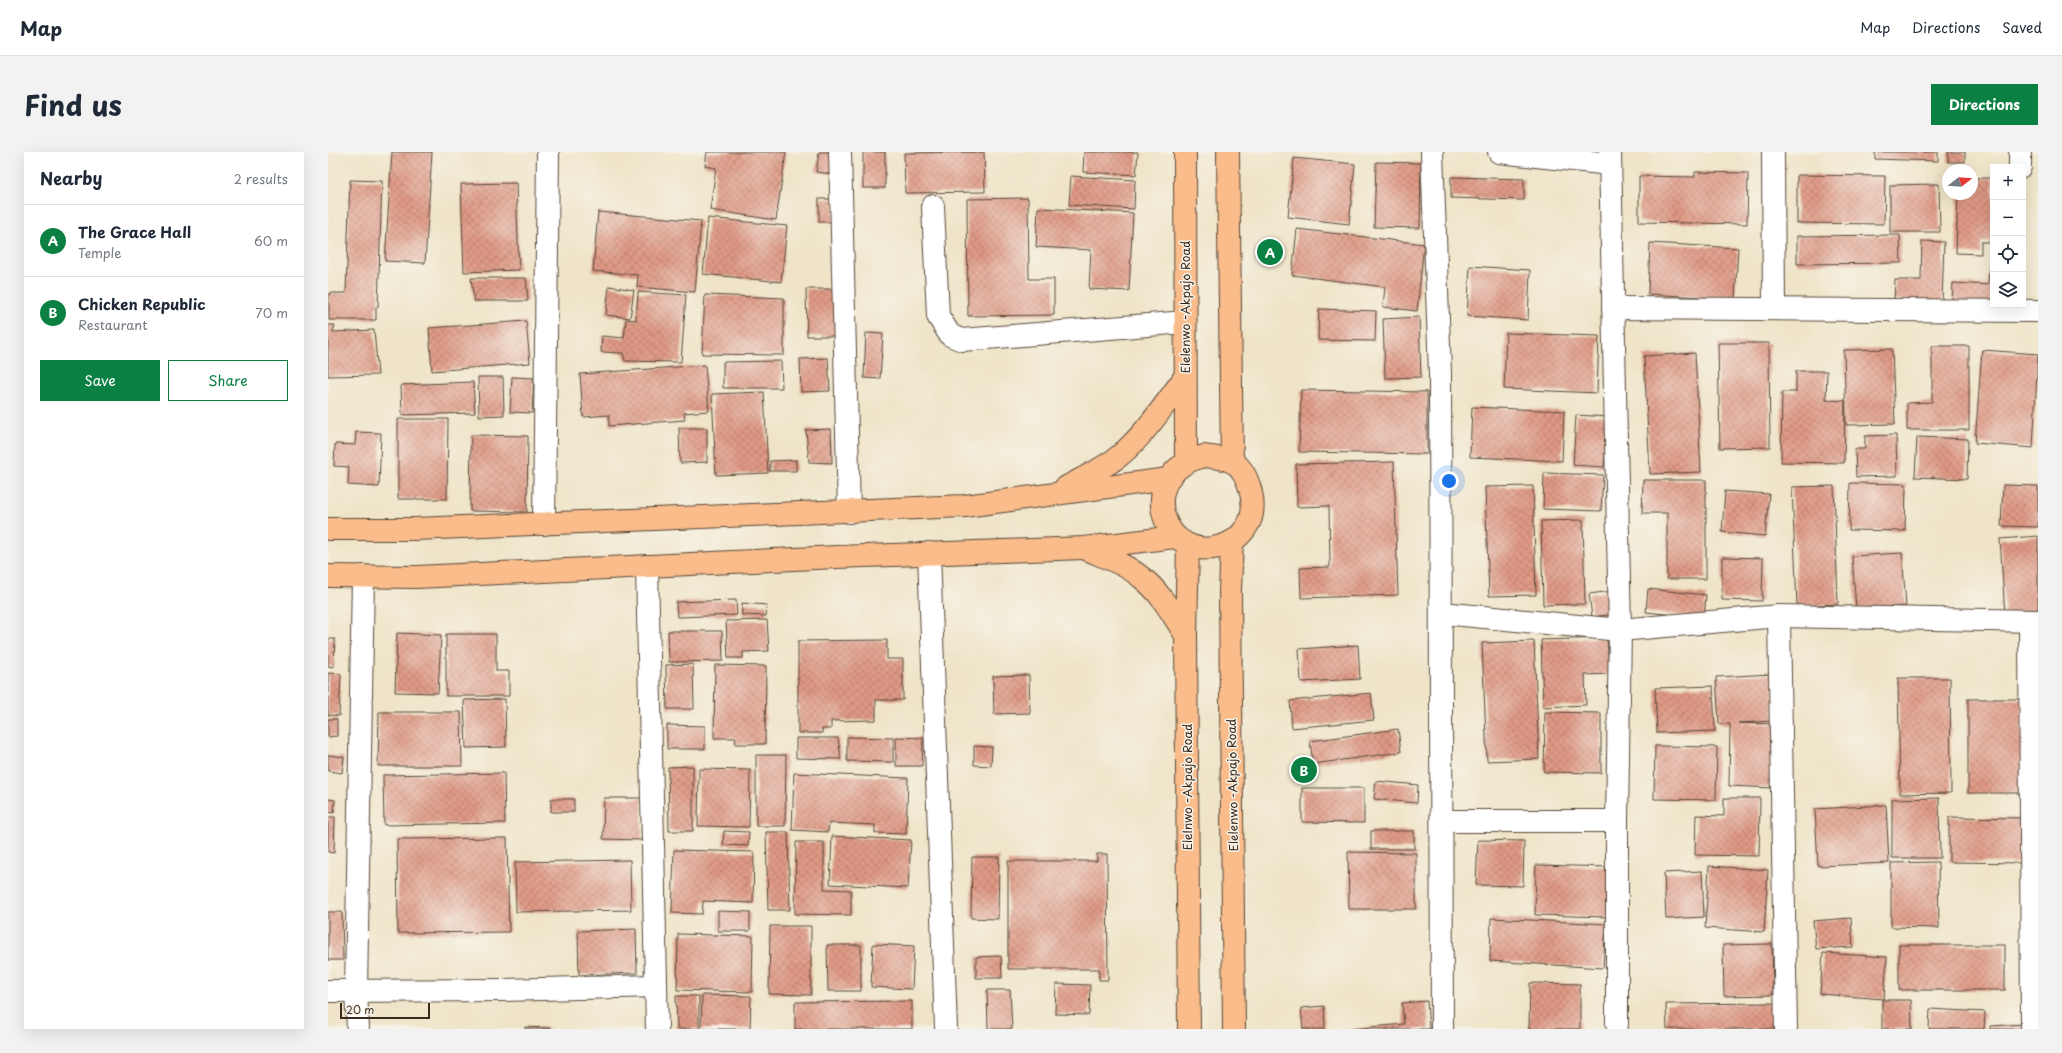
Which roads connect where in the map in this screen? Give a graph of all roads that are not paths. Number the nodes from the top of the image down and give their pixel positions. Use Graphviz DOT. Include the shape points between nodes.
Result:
graph roads {
  1 [pos="548,152"];
  2 [pos="840,152"];
  3 [pos="1185,152"];
  4 [pos="1228,152"];
  5 [pos="1432,152"];
  6 [pos="1499,152"];
  7 [pos="1773,152"];
  8 [pos="2020,152"];
  9 [pos="1610,158"];
  10 [pos="2020,164"];
  11 [pos="933,206"];
  12 [pos="1613,308"];
  13 [pos="1774,309"];
  14 [pos="2026,309"];
  15 [pos="1185,322"];
  16 [pos="1185,377"];
  17 [pos="1186,462"];
  18 [pos="1232,462"];
  19 [pos="1168,479"];
  20 [pos="1057,493"];
  21 [pos="849,512"];
  22 [pos="544,524"];
  23 [pos="328,529"];
  24 [pos="1182,541"];
  25 [pos="1232,542"];
  26 [pos="1084,548"];
  27 [pos="929,554"];
  28 [pos="647,566"];
  29 [pos="328,576"];
  30 [pos="363,576"];
  31 [pos="1442,613"];
  32 [pos="1779,616"];
  33 [pos="2034,621"];
  34 [pos="1620,630"];
  35 [pos="1186,634"];
  36 [pos="1442,820"];
  37 [pos="1617,821"];
  38 [pos="2035,930"];
  39 [pos="656,986"];
  40 [pos="328,991"];
  41 [pos="356,992"];
  42 [pos="1617,1024"];
  43 [pos="358,1029"];
  44 [pos="657,1029"];
  45 [pos="946,1029"];
  46 [pos="1189,1029"];
  47 [pos="1234,1029"];
  48 [pos="1442,1029"];
  49 [pos="1786,1029"];
  50 [pos="2032,1029"];
  1 -- 22 [label="street"];
  2 -- 21 [label="street"];
  3 -- 15 [label="main road, Elelenwo -Akpajo Road"];
  4 -- 18 [label="main road"];
  5 -- 31 [label="street" via="1440,374"];
  6 -- 9 [label="street"];
  7 -- 13 [label="street"];
  8 -- 10 [label="street"];
  9 -- 12 [label="street"];
  11 -- 15 [label="street" via="938,316 950,335 962,340"];
  12 -- 13 [label="street"];
  12 -- 34 [label="street"];
  13 -- 14 [label="street"];
  15 -- 16 [label="main road, Elelenwo -Akpajo Road"];
  16 -- 17 [label="main road, Elelenwo -Akpajo Road"];
  16 -- 20 [label="main road" via="1135,441 1099,470"];
  17 -- 18 [label="main road" via="1204,456"];
  17 -- 19 [label="main road"];
  18 -- 25 [label="main road" via="1243,474 1250,488 1253,503 1250,518 1243,532"];
  19 -- 20 [label="main road"];
  19 -- 24 [label="main road" via="1163,493 1162,508 1166,522"];
  20 -- 21 [label="main road" via="965,506"];
  21 -- 22 [label="main road"];
  22 -- 23 [label="main road" via="415,529"];
  24 -- 25 [label="main road" via="1201,548 1217,548"];
  24 -- 26 [label="main road"];
  24 -- 35 [label="main road, Elelnwo -Akpajo Road"];
  25 -- 47 [label="main road, Elelenwo -Akpajo Road" via="1230,599"];
  26 -- 27 [label="main road"];
  26 -- 35 [label="main road" via="1129,568 1143,578 1156,591"];
  27 -- 28 [label="main road"];
  27 -- 45 [label="street"];
  28 -- 30 [label="main road" via="417,577"];
  28 -- 39 [label="street"];
  29 -- 30 [label="main road"];
  30 -- 41 [label="street"];
  31 -- 34 [label="street"];
  31 -- 36 [label="street"];
  32 -- 33 [label="street"];
  32 -- 34 [label="street"];
  32 -- 49 [label="street"];
  33 -- 38 [label="street"];
  34 -- 37 [label="street"];
  35 -- 46 [label="main road, Elelnwo -Akpajo Road"];
  36 -- 37 [label="street"];
  36 -- 48 [label="street"];
  37 -- 42 [label="street"];
  38 -- 50 [label="street"];
  39 -- 41 [label="street"];
  39 -- 44 [label="street"];
  40 -- 41 [label="street"];
  41 -- 43 [label="street"];
}
